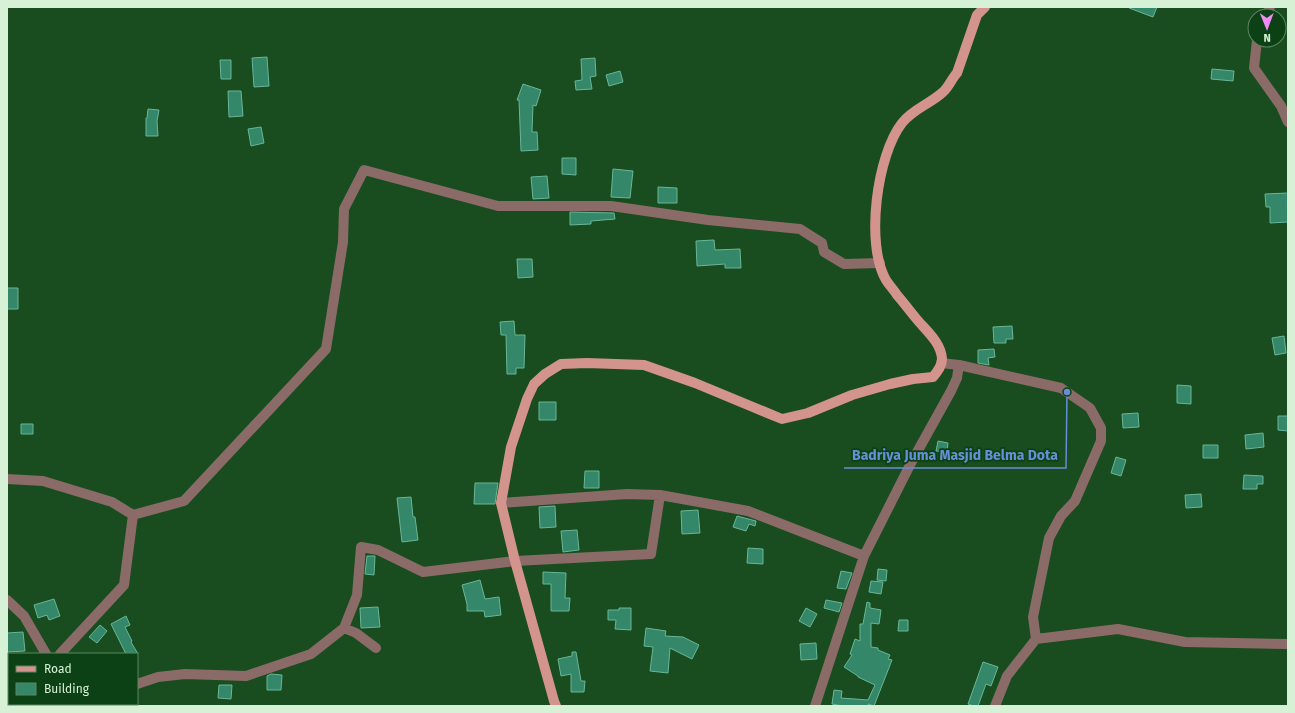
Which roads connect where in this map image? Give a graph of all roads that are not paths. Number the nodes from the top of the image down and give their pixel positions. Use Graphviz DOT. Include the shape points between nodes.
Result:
graph roads {
  1 [pos="985,7"];
  2 [pos="1256,48"];
  3 [pos="1288,122"];
  4 [pos="880,263"];
  5 [pos="941,362"];
  6 [pos="959,365"];
  7 [pos="7,479"];
  8 [pos="660,495"];
  9 [pos="501,503"];
  10 [pos="134,515"];
  11 [pos="864,556"];
  12 [pos="515,560"];
  13 [pos="7,600"];
  14 [pos="344,628"];
  15 [pos="1036,639"];
  16 [pos="1288,644"];
  17 [pos="376,648"];
  18 [pos="45,653"];
  19 [pos="61,653"];
  20 [pos="138,684"];
  21 [pos="556,706"];
  22 [pos="814,706"];
  23 [pos="994,706"];
  1 -- 4 [label="main road" via="977,15 958,73 944,91 912,112 902,123 886,157 876,205 875,238"];
  2 -- 3 [label="street" via="1254,68 1281,106"];
  4 -- 5 [label="main road" via="886,280 937,343"];
  4 -- 10 [label="street" via="844,264 824,252 822,243 800,230 611,206 498,206 364,170 344,209 343,242 326,349 184,500"];
  5 -- 6 [label="street"];
  5 -- 9 [label="main road" via="933,377 890,384 852,395 808,413 782,419 644,365 588,362 561,364 544,374 534,384 527,398 511,447"];
  6 -- 11 [label="street" via="952,391 911,463"];
  6 -- 15 [label="street" via="1061,388 1090,408 1101,428 1101,441 1074,501 1061,516 1049,538 1033,617"];
  7 -- 10 [label="street" via="43,481 112,502"];
  8 -- 9 [label="street" via="627,494"];
  8 -- 11 [label="street" via="748,511"];
  8 -- 12 [label="street" via="651,554"];
  9 -- 12 [label="main road"];
  10 -- 19 [label="street" via="124,585"];
  11 -- 22 [label="street"];
  12 -- 14 [label="street" via="423,572 378,550 361,547 357,596"];
  12 -- 21 [label="main road"];
  13 -- 18 [label="street" via="24,616"];
  14 -- 17 [label="street" via="356,633"];
  14 -- 20 [label="street" via="311,654 246,676 185,674 158,676"];
  15 -- 16 [label="street" via="1118,629 1185,642"];
  15 -- 23 [label="street" via="1007,676"];
}
